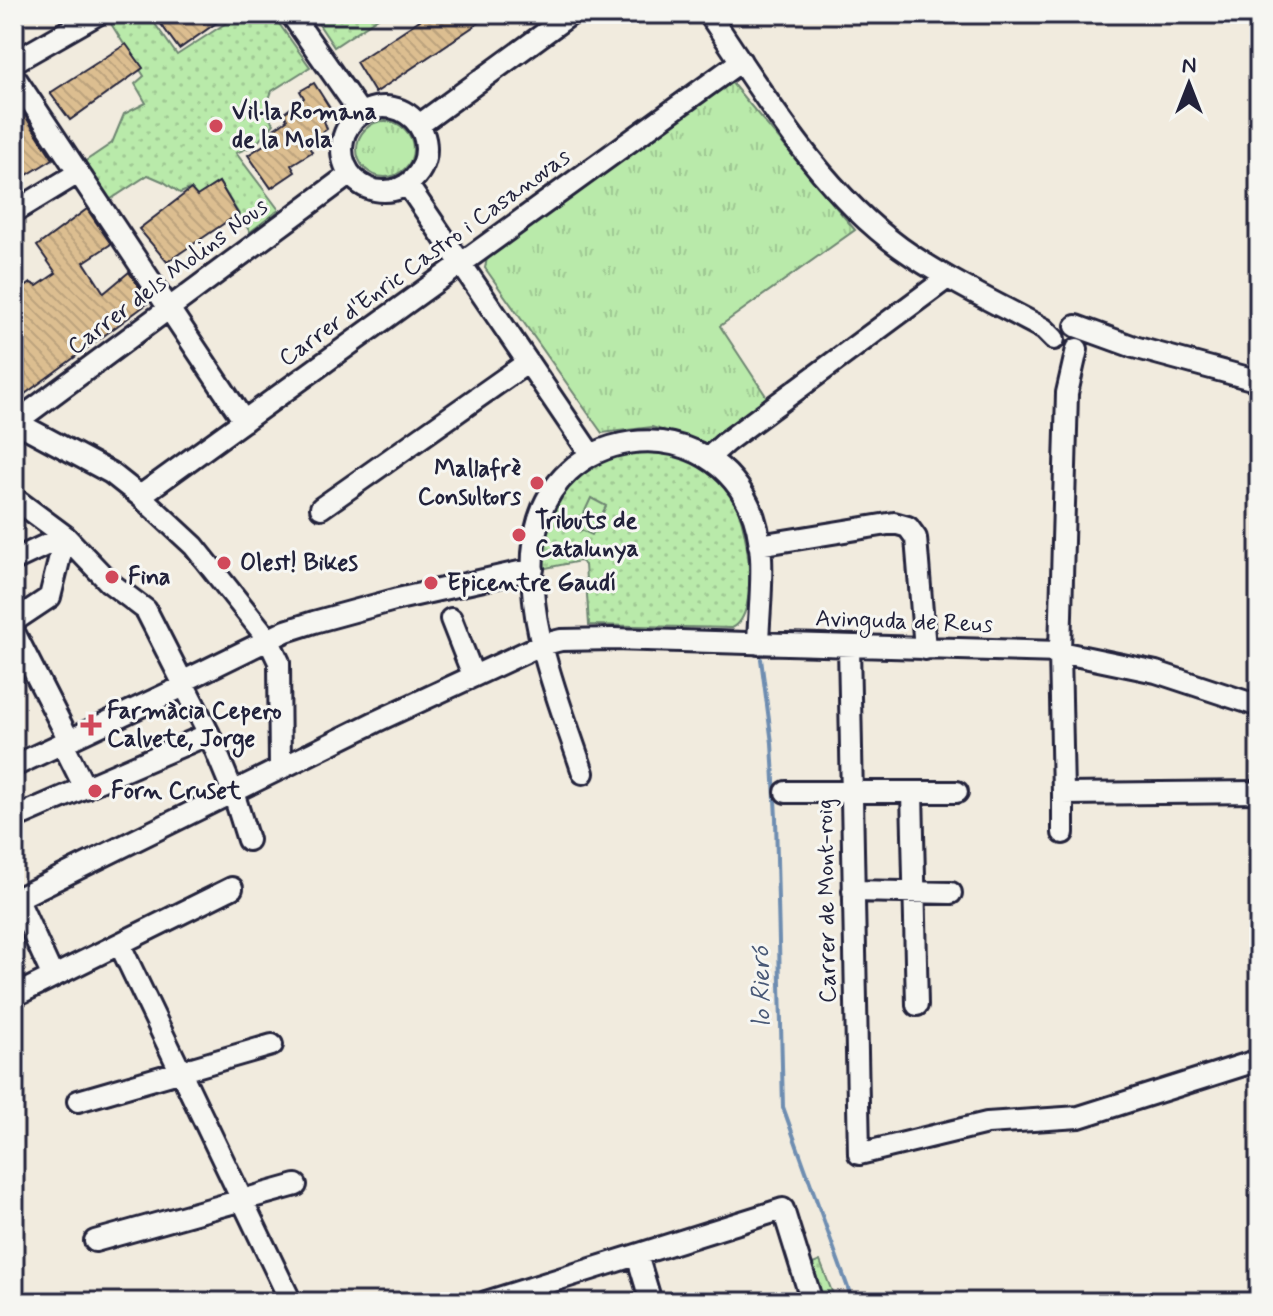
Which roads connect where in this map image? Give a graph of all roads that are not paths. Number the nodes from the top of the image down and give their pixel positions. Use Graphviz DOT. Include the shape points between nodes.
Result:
graph roads {
  1 [pos="98,14"];
  2 [pos="291,14"];
  3 [pos="571,14"];
  4 [pos="709,14"];
  5 [pos="741,61"];
  6 [pos="14,62"];
  7 [pos="14,76"];
  8 [pos="361,114"];
  9 [pos="419,125"];
  10 [pos="78,173"];
  11 [pos="350,174"];
  12 [pos="407,184"];
  13 [pos="14,212"];
  14 [pos="462,263"];
  15 [pos="946,279"];
  16 [pos="168,310"];
  17 [pos="1069,339"];
  18 [pos="528,362"];
  19 [pos="1259,381"];
  20 [pos="15,421"];
  21 [pos="244,421"];
  22 [pos="591,455"];
  23 [pos="708,458"];
  24 [pos="140,496"];
  25 [pos="14,498"];
  26 [pos="321,508"];
  27 [pos="65,536"];
  28 [pos="759,545"];
  29 [pos="14,560"];
  30 [pos="533,569"];
  31 [pos="451,619"];
  32 [pos="14,621"];
  33 [pos="14,632"];
  34 [pos="268,639"];
  35 [pos="758,644"];
  36 [pos="541,645"];
  37 [pos="849,646"];
  38 [pos="925,649"];
  39 [pos="1060,652"];
  40 [pos="473,675"];
  41 [pos="184,681"];
  42 [pos="1259,706"];
  43 [pos="209,734"];
  44 [pos="66,742"];
  45 [pos="14,766"];
  46 [pos="280,769"];
  47 [pos="583,773"];
  48 [pos="85,788"];
  49 [pos="233,792"];
  50 [pos="786,792"];
  51 [pos="851,792"];
  52 [pos="912,792"];
  53 [pos="957,792"];
  54 [pos="1259,792"];
  55 [pos="1063,794"];
  56 [pos="14,818"];
  57 [pos="1063,833"];
  58 [pos="248,840"];
  59 [pos="232,888"];
  60 [pos="853,891"];
  61 [pos="914,892"];
  62 [pos="951,893"];
  63 [pos="15,899"];
  64 [pos="120,945"];
  65 [pos="53,977"];
  66 [pos="14,996"];
  67 [pos="917,1005"];
  68 [pos="272,1045"];
  69 [pos="1259,1060"];
  70 [pos="180,1072"];
  71 [pos="78,1101"];
  72 [pos="296,1185"];
  73 [pos="241,1200"];
  74 [pos="95,1241"];
  75 [pos="637,1255"];
  76 [pos="291,1302"];
  77 [pos="486,1302"];
  78 [pos="651,1302"];
  79 [pos="812,1302"];
  1 -- 6 [label="street"];
  2 -- 8 [label="street"];
  3 -- 9 [label="street"];
  4 -- 5 [label="street"];
  5 -- 14 [label="street, Carrer d'Enric Castro i Casanovas"];
  5 -- 15 [label="street" via="840,193"];
  7 -- 10 [label="street"];
  8 -- 9 [label="street" via="378,107 397,109"];
  8 -- 11 [label="street" via="344,137 343,156"];
  9 -- 12 [label="street" via="425,157"];
  10 -- 13 [label="street"];
  10 -- 16 [label="street"];
  11 -- 12 [label="street" via="377,190"];
  11 -- 16 [label="street, Carrer dels Molins Nous"];
  12 -- 14 [label="street"];
  14 -- 18 [label="street"];
  14 -- 21 [label="street, Carrer d'Enric Castro i Casanovas"];
  15 -- 17 [label="street"];
  15 -- 23 [label="street"];
  16 -- 20 [label="street, Carrer dels Molins Nous"];
  16 -- 21 [label="street"];
  17 -- 19 [label="street" via="1134,347"];
  17 -- 39 [label="street"];
  18 -- 22 [label="street"];
  18 -- 26 [label="street"];
  20 -- 24 [label="street" via="111,473"];
  21 -- 24 [label="street, Carrer d'Enric Castro i Casanovas"];
  22 -- 23 [label="street" via="622,443 656,441"];
  22 -- 30 [label="street" via="564,476 545,504 535,535"];
  23 -- 28 [label="street" via="742,492"];
  24 -- 34 [label="street" via="203,556"];
  25 -- 27 [label="street"];
  27 -- 29 [label="street"];
  27 -- 32 [label="street" via="50,597"];
  27 -- 41 [label="street" via="109,582 143,606"];
  28 -- 35 [label="street"];
  28 -- 38 [label="street" via="894,523 908,527 916,538"];
  30 -- 34 [label="street" via="398,599"];
  30 -- 36 [label="street"];
  31 -- 40 [label="street"];
  33 -- 44 [label="street"];
  34 -- 41 [label="street"];
  34 -- 46 [label="street" via="279,662"];
  35 -- 36 [label="street, Avinguda de Reus" via="613,639"];
  35 -- 37 [label="street, Avinguda de Reus"];
  36 -- 40 [label="street, Avinguda de Reus"];
  36 -- 47 [label="street"];
  37 -- 38 [label="street, Avinguda de Reus"];
  37 -- 51 [label="street, Carrer de Mont-roig"];
  38 -- 39 [label="street, Avinguda de Reus"];
  39 -- 42 [label="street, Avinguda de Reus" via="1156,672"];
  39 -- 55 [label="street"];
  40 -- 46 [label="street, Avinguda de Reus"];
  41 -- 43 [label="street"];
  41 -- 44 [label="street" via="184,686"];
  43 -- 48 [label="street"];
  43 -- 49 [label="street"];
  44 -- 45 [label="street"];
  44 -- 48 [label="street"];
  46 -- 49 [label="street, Avinguda de Reus"];
  48 -- 56 [label="street"];
  49 -- 58 [label="street"];
  49 -- 63 [label="street, Avinguda de Reus"];
  50 -- 51 [label="street"];
  51 -- 52 [label="street"];
  51 -- 60 [label="street, Carrer de Mont-roig"];
  52 -- 53 [label="street"];
  52 -- 61 [label="street"];
  54 -- 55 [label="street"];
  55 -- 57 [label="street"];
  59 -- 64 [label="street"];
  60 -- 61 [label="street"];
  60 -- 69 [label="street, Carrer de Mont-roig" via="859,1154 987,1123 1079,1117"];
  61 -- 62 [label="street"];
  61 -- 67 [label="street"];
  63 -- 65 [label="street"];
  64 -- 65 [label="street"];
  64 -- 70 [label="street"];
  65 -- 66 [label="street"];
  68 -- 70 [label="street"];
  70 -- 71 [label="street"];
  70 -- 73 [label="street"];
  72 -- 73 [label="street"];
  73 -- 74 [label="street"];
  73 -- 76 [label="street"];
  75 -- 77 [label="street"];
  75 -- 78 [label="street"];
  75 -- 79 [label="street" via="783,1209"];
}
